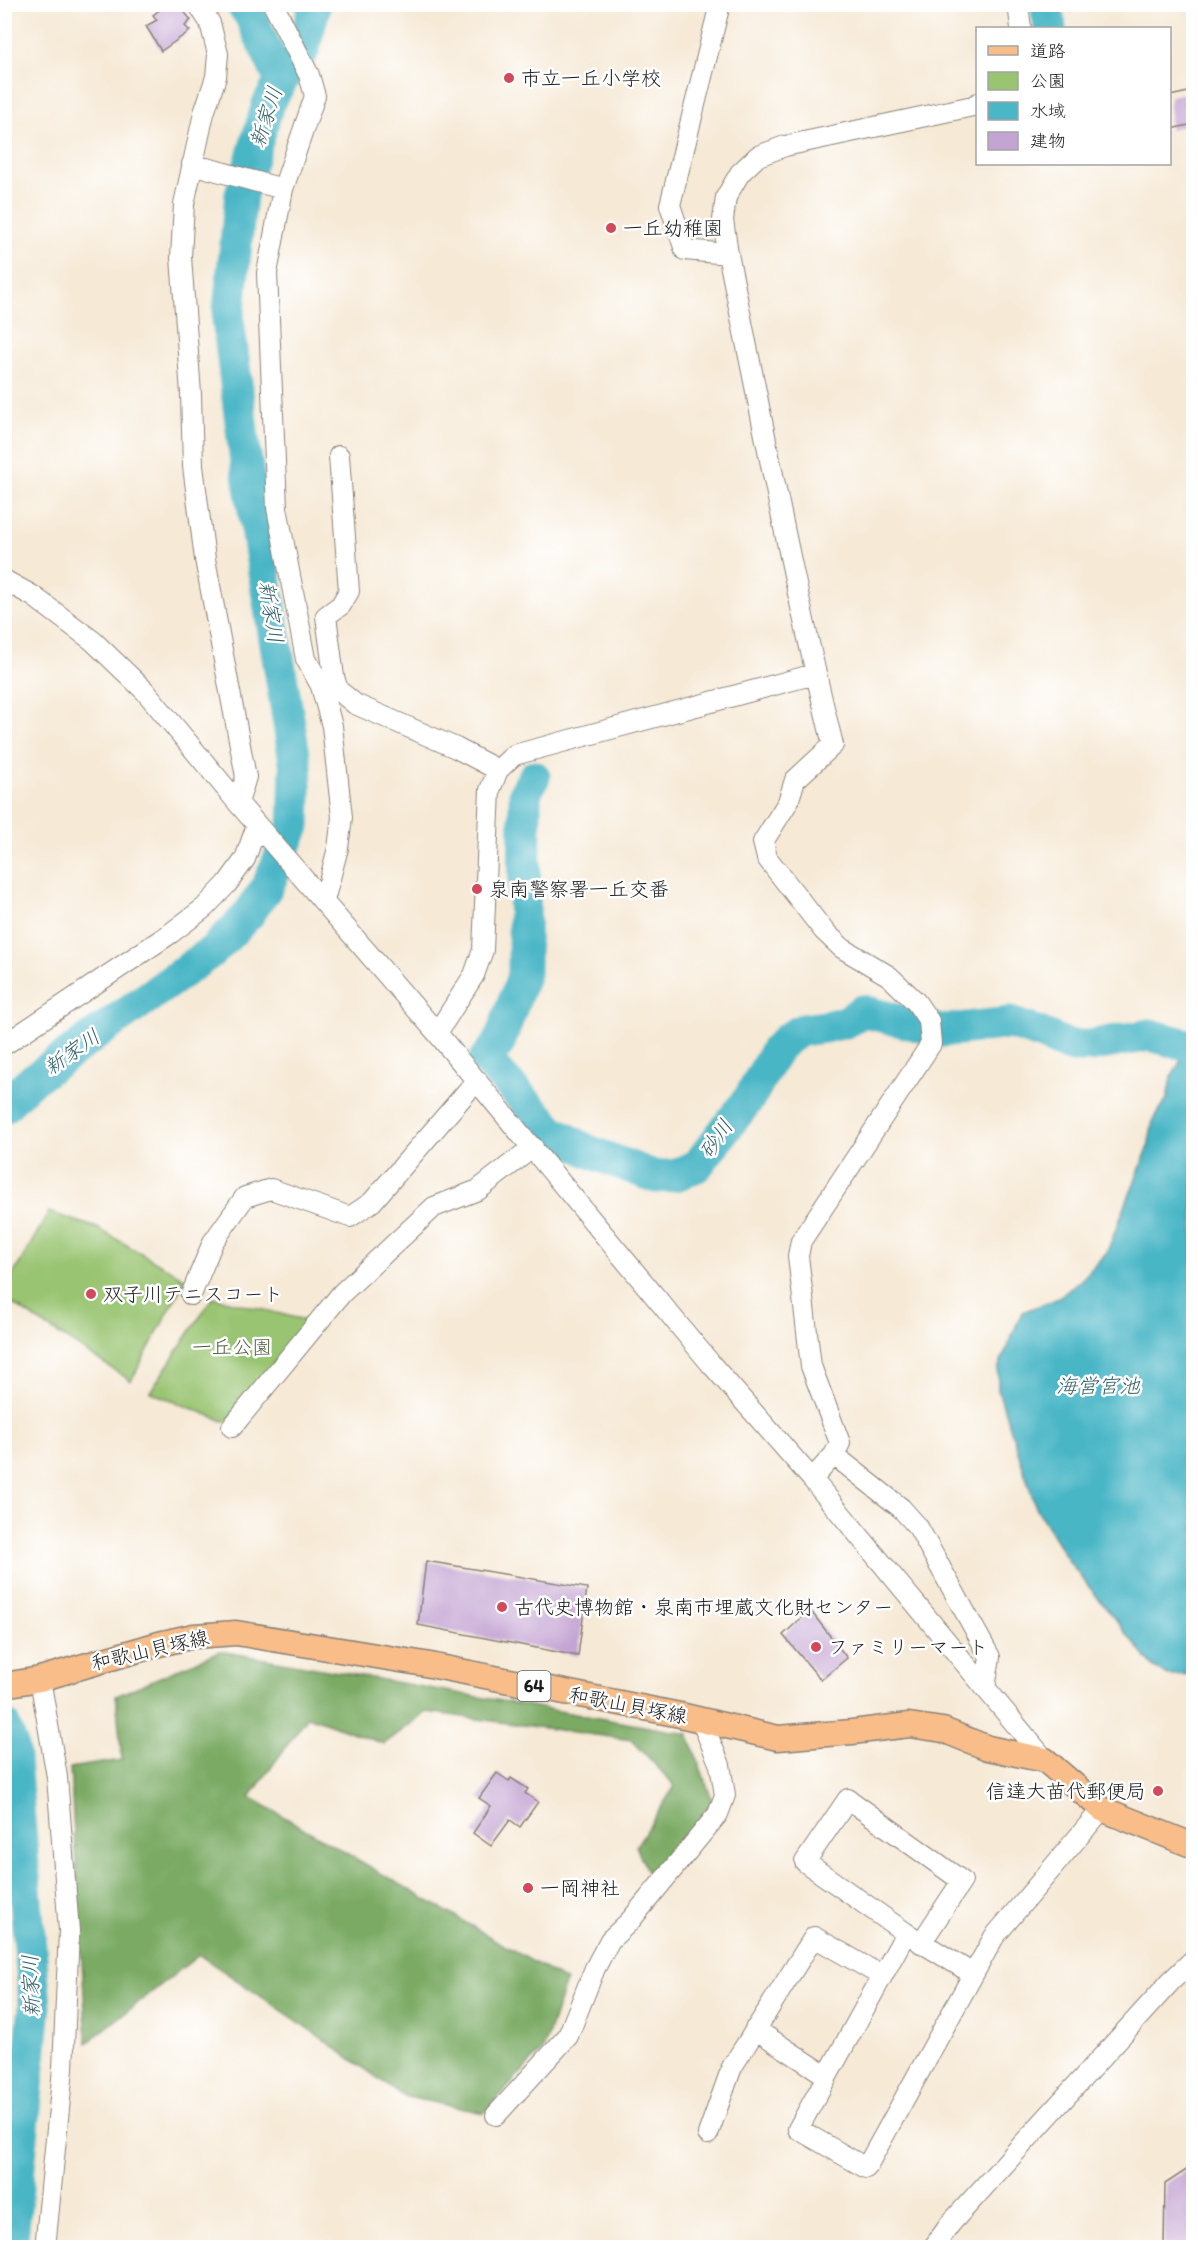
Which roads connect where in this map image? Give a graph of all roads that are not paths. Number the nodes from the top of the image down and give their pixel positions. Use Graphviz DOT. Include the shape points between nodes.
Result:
graph roads {
  1 [pos="198,4"];
  2 [pos="273,4"];
  3 [pos="720,4"];
  4 [pos="1018,4"];
  5 [pos="1022,27"];
  6 [pos="976,105"];
  7 [pos="192,164"];
  8 [pos="283,189"];
  9 [pos="728,254"];
  10 [pos="339,456"];
  11 [pos="4,580"];
  12 [pos="815,674"];
  13 [pos="498,770"];
  14 [pos="238,803"];
  15 [pos="257,825"];
  16 [pos="324,901"];
  17 [pos="437,1032"];
  18 [pos="4,1045"];
  19 [pos="477,1080"];
  20 [pos="533,1147"];
  21 [pos="191,1294"];
  22 [pos="232,1427"];
  23 [pos="834,1455"];
  24 [pos="812,1479"];
  25 [pos="22,1682"];
  26 [pos="985,1688"];
  27 [pos="701,1720"];
  28 [pos="1045,1760"];
  29 [pos="1102,1809"];
  30 [pos="1194,1846"];
  31 [pos="913,1938"];
  32 [pos="1194,1959"];
  33 [pos="973,1974"];
  34 [pos="882,1976"];
  35 [pos="756,2029"];
  36 [pos="827,2076"];
  37 [pos="496,2115"];
  38 [pos="708,2134"];
  39 [pos="45,2247"];
  40 [pos="933,2247"];
  1 -- 7 [label="street" via="210,23 218,54 216,77"];
  2 -- 8 [label="street" via="309,75 315,96"];
  3 -- 9 [label="street" via="670,205 685,250"];
  4 -- 5 [label="street"];
  6 -- 9 [label="street" via="785,146 758,156 740,173 726,197 723,220"];
  7 -- 8 [label="street"];
  7 -- 14 [label="street" via="184,204 182,257 193,466 205,559 246,777"];
  8 -- 16 [label="street" via="267,273 277,508 306,659 321,686 332,726 342,817"];
  9 -- 12 [label="street"];
  10 -- 13 [label="street" via="349,591 341,605 326,616 338,690 355,704"];
  11 -- 14 [label="street" via="65,619 117,662"];
  12 -- 13 [label="street" via="514,755"];
  12 -- 23 [label="street" via="833,745 795,780 788,802 763,842 767,858 842,948 890,976 916,1002 930,1029 931,1044 801,1241 798,1256 811,1366 840,1443"];
  13 -- 17 [label="street" via="490,790 483,950 474,975"];
  14 -- 15 [label="street"];
  15 -- 16 [label="street"];
  15 -- 18 [label="street" via="245,859 204,908"];
  16 -- 17 [label="street"];
  17 -- 19 [label="street"];
  19 -- 20 [label="street"];
  19 -- 21 [label="street" via="372,1202 350,1217 271,1189 245,1197 213,1242"];
  20 -- 22 [label="street" via="478,1190 434,1207 425,1215 342,1293"];
  20 -- 24 [label="street" via="711,1364"];
  23 -- 24 [label="street"];
  23 -- 26 [label="street" via="901,1508 918,1527 990,1657"];
  24 -- 26 [label="street"];
  25 -- 27 [label="main road, 和歌山貝塚線 / 64" via="167,1642 236,1633 425,1664"];
  25 -- 39 [label="street" via="57,1777 69,1931 63,2069"];
  26 -- 28 [label="street"];
  27 -- 28 [label="main road, 和歌山貝塚線 / 64" via="778,1738 909,1725 943,1730 988,1748"];
  27 -- 37 [label="street" via="720,1765 725,1795 718,1814 610,1940 568,2036"];
  28 -- 29 [label="main road, 和歌山貝塚線 / 64"];
  29 -- 30 [label="main road, 和歌山貝塚線 / 64"];
  29 -- 33 [label="street" via="1007,1919"];
  31 -- 31 [label="street" via="963,1881 848,1799 805,1862"];
  31 -- 33 [label="street"];
  31 -- 34 [label="street"];
  32 -- 40 [label="street"];
  33 -- 36 [label="street" via="866,2168 798,2129"];
  34 -- 35 [label="street" via="814,1937"];
  34 -- 36 [label="street"];
  35 -- 36 [label="street"];
  35 -- 38 [label="street" via="732,2067"];
}
